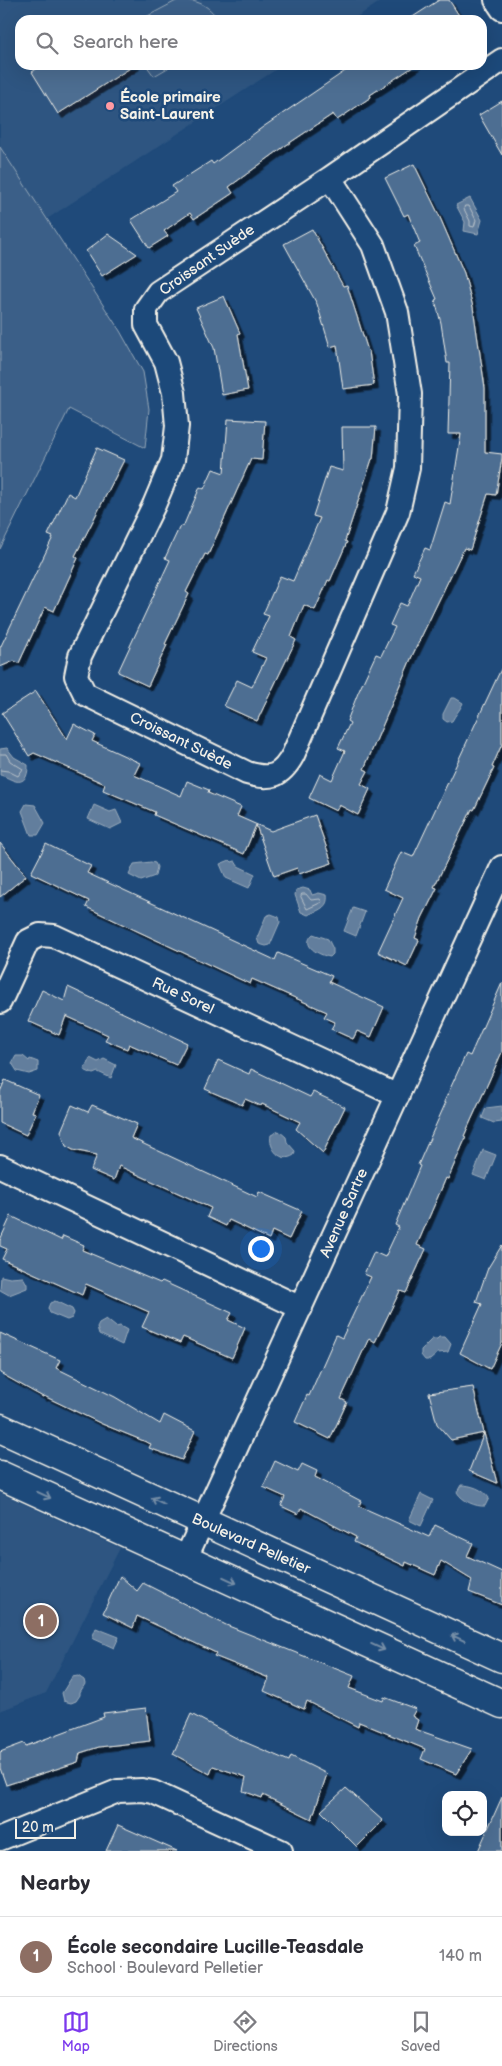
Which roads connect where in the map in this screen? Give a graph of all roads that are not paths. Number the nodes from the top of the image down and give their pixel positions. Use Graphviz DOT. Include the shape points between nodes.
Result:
graph roads {
  1 [pos="496,0"];
  2 [pos="502,9"];
  3 [pos="502,60"];
  4 [pos="330,178"];
  5 [pos="502,866"];
  6 [pos="0,1002"];
  7 [pos="398,1096"];
  8 [pos="0,1166"];
  9 [pos="301,1308"];
  10 [pos="0,1428"];
  11 [pos="0,1475"];
  12 [pos="202,1522"];
  13 [pos="185,1560"];
  14 [pos="502,1658"];
  15 [pos="502,1704"];
  16 [pos="0,1839"];
  17 [pos="281,1851"];
  1 -- 2 [label="street"];
  3 -- 4 [label="street, Croissant Suède"];
  4 -- 4 [label="street, Croissant Suède" via="373,245 396,312 410,394 408,468 398,512 293,755 280,773 258,776 246,774 86,694 76,676 80,656 173,460 177,426 174,393 166,362 146,325 146,309 158,292"];
  5 -- 7 [label="street, Avenue Sartre"];
  6 -- 7 [label="street, Rue Sorel" via="28,941 40,935 54,936"];
  7 -- 9 [label="street, Avenue Sartre"];
  8 -- 9 [label="street"];
  9 -- 12 [label="street, Avenue Sartre"];
  12 -- 10 [label="street, Boulevard Pelletier, one-way"];
  11 -- 13 [label="street, one-way"];
  12 -- 13 [label="street, Avenue Sartre"];
  14 -- 12 [label="street, Boulevard Pelletier, one-way"];
  13 -- 15 [label="street, one-way"];
  16 -- 17 [label="street" via="118,1791 142,1790 154,1792"];
}
